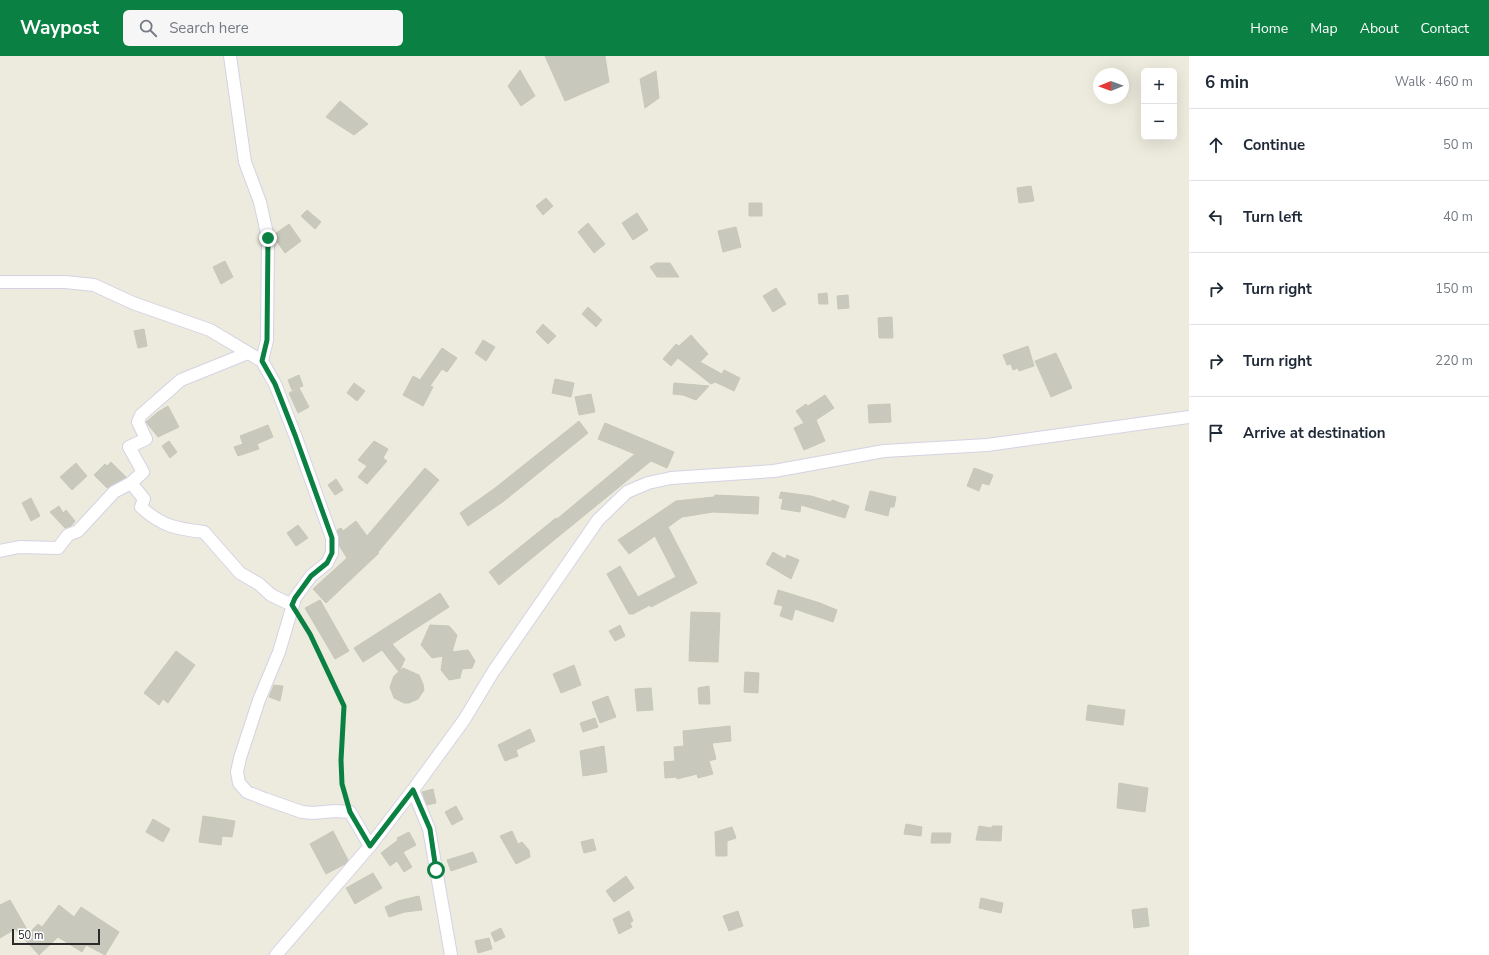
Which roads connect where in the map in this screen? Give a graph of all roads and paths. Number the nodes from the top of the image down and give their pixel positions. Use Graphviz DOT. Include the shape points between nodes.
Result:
graph roads {
  1 [pos="230,56"];
  2 [pos="0,282"];
  3 [pos="248,353"];
  4 [pos="262,361"];
  5 [pos="1189,417"];
  6 [pos="131,483"];
  7 [pos="0,551"];
  8 [pos="292,605"];
  9 [pos="413,790"];
  10 [pos="350,812"];
  11 [pos="370,846"];
  12 [pos="276,955"];
  13 [pos="451,955"];
  1 -- 4 [label="street" via="245,162 260,202 268,238 267,340"];
  2 -- 3 [label="street" via="65,282 94,285 210,330"];
  3 -- 4 [label="street"];
  3 -- 6 [label="street" via="180,380 141,415 138,422 146,439 129,447 143,472"];
  4 -- 8 [label="street" via="275,384 332,538 332,553 327,563 311,576"];
  5 -- 9 [label="street" via="987,445 884,451 774,471 671,478 648,483 627,492 598,520 493,672 464,720"];
  6 -- 7 [label="street" via="114,492 78,531 68,535 58,548 19,547"];
  6 -- 8 [label="street" via="144,499 141,507 153,518 176,528 204,532 240,572"];
  8 -- 10 [label="path" via="310,634 344,706 342,784"];
  8 -- 10 [label="street" via="279,652 259,700 240,758 237,772 239,783 247,792 302,812"];
  9 -- 11 [label="street"];
  9 -- 13 [label="street" via="430,829"];
  10 -- 11 [label="street"];
  11 -- 12 [label="street"];
}
